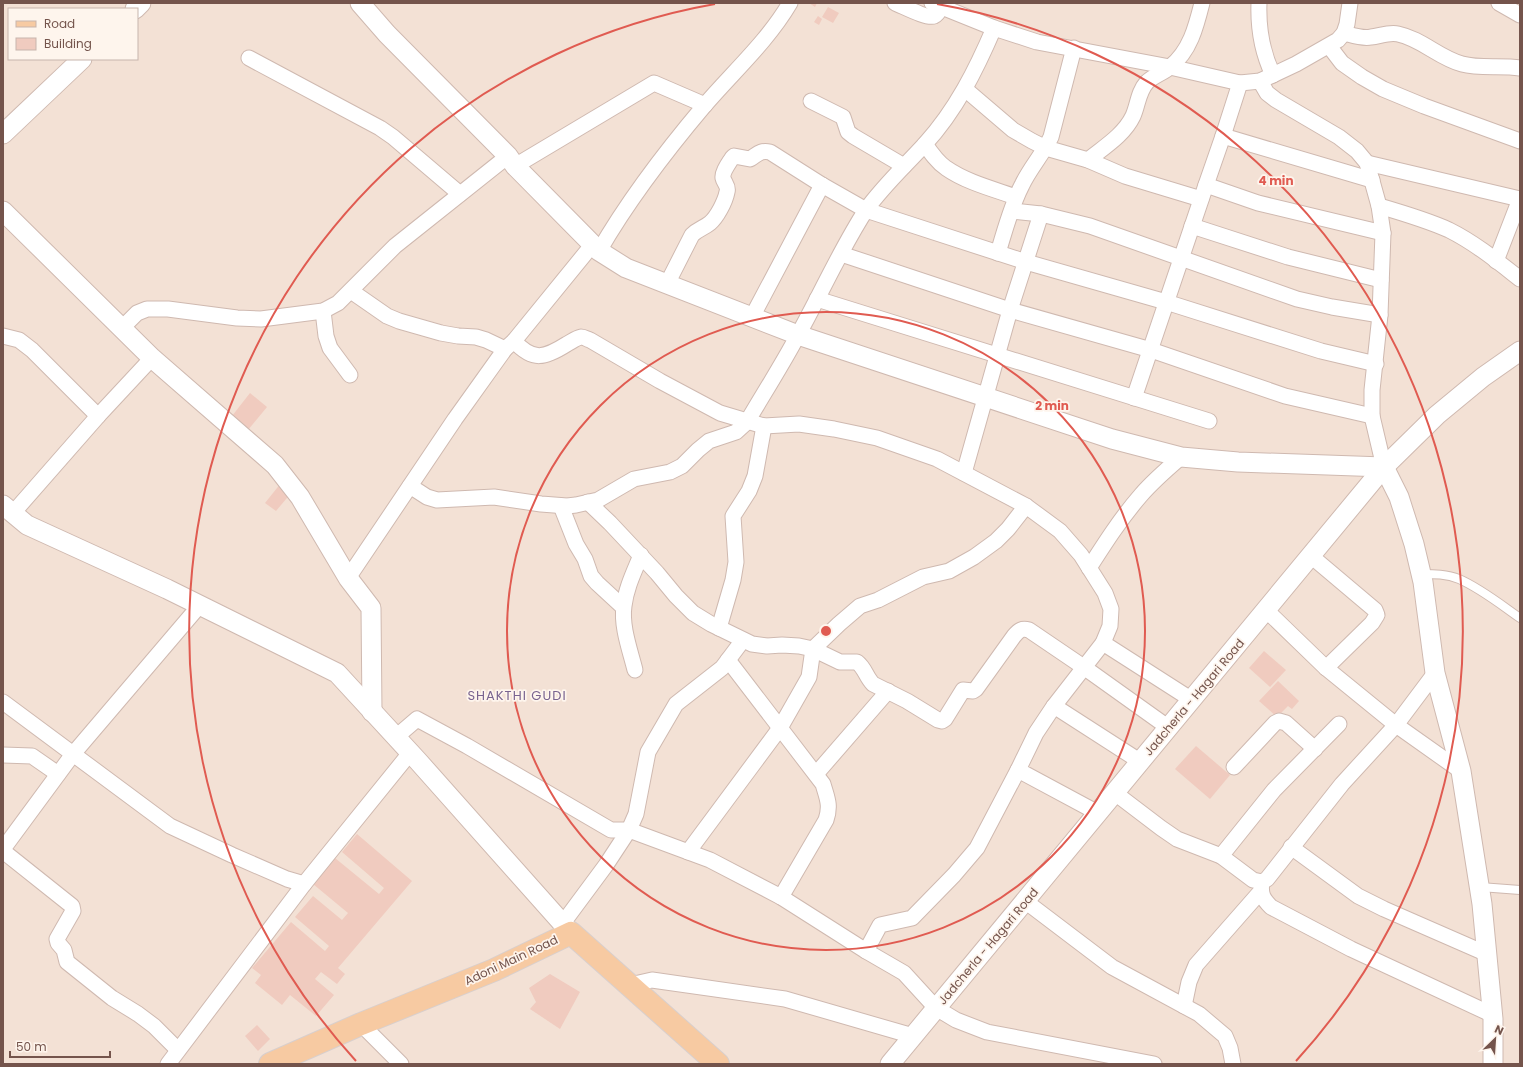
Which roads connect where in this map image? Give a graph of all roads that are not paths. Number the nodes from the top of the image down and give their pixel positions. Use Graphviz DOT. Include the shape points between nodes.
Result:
graph roads {
  1 [pos="360,3"];
  2 [pos="790,3"];
  3 [pos="895,3"];
  4 [pos="1202,3"];
  5 [pos="1259,3"];
  6 [pos="1350,3"];
  7 [pos="1499,3"];
  8 [pos="939,4"];
  9 [pos="1520,15"];
  10 [pos="994,28"];
  11 [pos="1344,33"];
  12 [pos="1329,46"];
  13 [pos="1074,48"];
  14 [pos="249,58"];
  15 [pos="81,60"];
  16 [pos="1170,67"];
  17 [pos="1520,68"];
  18 [pos="1266,78"];
  19 [pos="1240,83"];
  20 [pos="965,89"];
  21 [pos="811,100"];
  22 [pos="705,106"];
  23 [pos="3,134"];
  24 [pos="1223,136"];
  25 [pos="1520,141"];
  26 [pos="925,144"];
  27 [pos="1046,148"];
  28 [pos="1088,160"];
  29 [pos="511,161"];
  30 [pos="1367,163"];
  31 [pos="904,166"];
  32 [pos="1372,180"];
  33 [pos="822,185"];
  34 [pos="1204,192"];
  35 [pos="460,194"];
  36 [pos="1520,199"];
  37 [pos="1014,204"];
  38 [pos="1379,206"];
  39 [pos="866,210"];
  40 [pos="3,211"];
  41 [pos="1041,214"];
  42 [pos="1192,226"];
  43 [pos="1383,234"];
  44 [pos="596,248"];
  45 [pos="998,253"];
  46 [pos="841,254"];
  47 [pos="1182,258"];
  48 [pos="1496,261"];
  49 [pos="1026,262"];
  50 [pos="1520,279"];
  51 [pos="1381,280"];
  52 [pos="666,284"];
  53 [pos="351,291"];
  54 [pos="817,299"];
  55 [pos="1166,302"];
  56 [pos="1010,310"];
  57 [pos="323,311"];
  58 [pos="1380,315"];
  59 [pos="752,317"];
  60 [pos="121,329"];
  61 [pos="798,335"];
  62 [pos="3,336"];
  63 [pos="509,345"];
  64 [pos="1151,350"];
  65 [pos="1520,352"];
  66 [pos="997,356"];
  67 [pos="152,358"];
  68 [pos="1376,364"];
  69 [pos="350,375"];
  70 [pos="986,397"];
  71 [pos="1134,398"];
  72 [pos="98,416"];
  73 [pos="1372,416"];
  74 [pos="1209,421"];
  75 [pos="747,422"];
  76 [pos="764,426"];
  77 [pos="1181,457"];
  78 [pos="1384,467"];
  79 [pos="964,473"];
  80 [pos="410,486"];
  81 [pos="588,502"];
  82 [pos="561,506"];
  83 [pos="1026,506"];
  84 [pos="8,509"];
  85 [pos="640,555"];
  86 [pos="1311,556"];
  87 [pos="1089,568"];
  88 [pos="1421,574"];
  89 [pos="348,578"];
  90 [pos="200,605"];
  91 [pos="623,607"];
  92 [pos="1266,610"];
  93 [pos="1520,618"];
  94 [pos="719,628"];
  95 [pos="743,640"];
  96 [pos="1103,643"];
  97 [pos="813,649"];
  98 [pos="728,660"];
  99 [pos="1085,668"];
  100 [pos="1326,668"];
  101 [pos="635,670"];
  102 [pos="1435,673"];
  103 [pos="888,691"];
  104 [pos="1192,700"];
  105 [pos="3,702"];
  106 [pos="1054,706"];
  107 [pos="372,712"];
  108 [pos="1339,724"];
  109 [pos="1396,725"];
  110 [pos="780,728"];
  111 [pos="1169,728"];
  112 [pos="396,737"];
  113 [pos="1314,749"];
  114 [pos="410,753"];
  115 [pos="73,754"];
  116 [pos="3,756"];
  117 [pos="1141,762"];
  118 [pos="1234,767"];
  119 [pos="1018,770"];
  120 [pos="1461,771"];
  121 [pos="58,774"];
  122 [pos="816,774"];
  123 [pos="1115,792"];
  124 [pos="1098,813"];
  125 [pos="629,830"];
  126 [pos="1291,847"];
  127 [pos="3,850"];
  128 [pos="688,852"];
  129 [pos="1221,856"];
  130 [pos="304,884"];
  131 [pos="1261,887"];
  132 [pos="1480,887"];
  133 [pos="1520,890"];
  134 [pos="781,897"];
  135 [pos="1025,901"];
  136 [pos="567,928"];
  137 [pos="866,952"];
  138 [pos="1487,954"];
  139 [pos="630,985"];
  140 [pos="1184,1006"];
  141 [pos="936,1008"];
  142 [pos="1493,1016"];
  143 [pos="362,1024"];
  144 [pos="913,1036"];
  145 [pos="178,1050"];
  146 [pos="893,1063"];
  147 [pos="168,1064"];
  148 [pos="270,1064"];
  149 [pos="401,1064"];
  150 [pos="718,1064"];
  151 [pos="1154,1064"];
  152 [pos="1233,1064"];
  153 [pos="1492,1064"];
  1 -- 29 [label="street"];
  2 -- 22 [label="street" via="756,50"];
  3 -- 8 [label="street" via="932,16 936,15"];
  4 -- 16 [label="street" via="1190,42"];
  5 -- 18 [label="street" via="1260,38"];
  6 -- 11 [label="street"];
  7 -- 9 [label="street"];
  8 -- 10 [label="street"];
  10 -- 13 [label="street" via="1037,42"];
  10 -- 20 [label="street"];
  11 -- 12 [label="street"];
  11 -- 17 [label="street" via="1370,38 1383,34 1397,34 1412,38 1446,58 1462,64"];
  12 -- 18 [label="street"];
  12 -- 25 [label="street" via="1342,63 1362,78 1384,89"];
  13 -- 16 [label="street"];
  13 -- 27 [label="street"];
  14 -- 35 [label="street" via="380,128"];
  15 -- 23 [label="street"];
  16 -- 19 [label="street"];
  16 -- 28 [label="street" via="1147,82 1139,95 1133,116 1124,129"];
  18 -- 19 [label="street"];
  18 -- 30 [label="street" via="1267,93 1339,137"];
  19 -- 24 [label="street"];
  20 -- 26 [label="street"];
  20 -- 27 [label="street" via="1013,130"];
  21 -- 31 [label="street" via="843,117 848,132 853,136"];
  22 -- 29 [label="street" via="654,83"];
  22 -- 44 [label="street"];
  24 -- 32 [label="street"];
  24 -- 34 [label="street"];
  26 -- 31 [label="street"];
  26 -- 37 [label="street" via="945,167"];
  27 -- 28 [label="street"];
  27 -- 37 [label="street" via="1023,183"];
  28 -- 34 [label="street" via="1125,176"];
  29 -- 35 [label="street"];
  29 -- 44 [label="street"];
  30 -- 32 [label="street"];
  30 -- 36 [label="street"];
  31 -- 39 [label="street"];
  32 -- 38 [label="street"];
  33 -- 39 [label="street"];
  33 -- 52 [label="street" via="770,152 760,152 750,159 734,156 723,174 728,190 726,197 714,219 692,235"];
  33 -- 59 [label="street"];
  34 -- 42 [label="street"];
  34 -- 43 [label="street"];
  35 -- 53 [label="street" via="395,246"];
  36 -- 48 [label="street"];
  37 -- 41 [label="street"];
  37 -- 45 [label="street"];
  38 -- 43 [label="street"];
  38 -- 48 [label="street" via="1414,216 1449,231 1481,249"];
  39 -- 45 [label="street"];
  39 -- 46 [label="street"];
  40 -- 60 [label="street"];
  41 -- 47 [label="street" via="1090,226"];
  41 -- 49 [label="street"];
  42 -- 47 [label="street"];
  42 -- 51 [label="street" via="1288,257"];
  43 -- 51 [label="street"];
  44 -- 52 [label="street" via="626,268"];
  44 -- 63 [label="street"];
  45 -- 49 [label="street"];
  46 -- 54 [label="street"];
  46 -- 56 [label="street"];
  47 -- 55 [label="street"];
  47 -- 58 [label="street" via="1297,299"];
  48 -- 50 [label="street"];
  49 -- 55 [label="street"];
  49 -- 56 [label="street"];
  51 -- 58 [label="street"];
  52 -- 59 [label="street"];
  53 -- 57 [label="street" via="338,303"];
  53 -- 63 [label="street" via="387,316 399,321 441,333 476,337"];
  54 -- 61 [label="street"];
  54 -- 66 [label="street"];
  55 -- 64 [label="street"];
  55 -- 68 [label="street" via="1321,351"];
  56 -- 64 [label="street"];
  56 -- 66 [label="street"];
  57 -- 60 [label="street" via="261,319 147,309 137,313"];
  57 -- 69 [label="street" via="330,348"];
  58 -- 68 [label="street"];
  59 -- 61 [label="street"];
  60 -- 67 [label="street"];
  61 -- 70 [label="street"];
  61 -- 75 [label="street"];
  62 -- 72 [label="street" via="18,340 32,350"];
  63 -- 75 [label="street" via="542,356 552,354 576,338 582,337 720,413"];
  63 -- 80 [label="street"];
  64 -- 71 [label="street"];
  64 -- 73 [label="street" via="1285,396"];
  65 -- 78 [label="street, Jadcherla - Hagari Road" via="1483,377 1437,415"];
  66 -- 70 [label="street"];
  66 -- 71 [label="street"];
  67 -- 72 [label="street"];
  67 -- 89 [label="street" via="275,465 300,497"];
  68 -- 73 [label="street"];
  70 -- 77 [label="street" via="1112,439"];
  70 -- 79 [label="street"];
  71 -- 74 [label="street"];
  72 -- 84 [label="street"];
  73 -- 78 [label="street"];
  75 -- 76 [label="street"];
  75 -- 81 [label="street" via="736,432 709,441 682,466 670,472 634,479 598,500"];
  76 -- 79 [label="street" via="798,424 877,438 936,459"];
  76 -- 94 [label="street" via="755,476 733,516 736,562"];
  77 -- 78 [label="street" via="1238,462"];
  77 -- 87 [label="street" via="1141,495"];
  78 -- 86 [label="street, Jadcherla - Hagari Road"];
  78 -- 88 [label="street" via="1399,497"];
  79 -- 83 [label="street"];
  80 -- 82 [label="street" via="427,498 437,500 494,497"];
  80 -- 89 [label="street"];
  81 -- 82 [label="street"];
  81 -- 85 [label="street"];
  82 -- 91 [label="street" via="591,576"];
  83 -- 87 [label="street" via="1060,531"];
  83 -- 97 [label="street" via="996,541 974,557 949,571 923,577 878,600 860,606"];
  84 -- 90 [label="street" via="27,525"];
  85 -- 91 [label="street"];
  85 -- 94 [label="street" via="693,613"];
  86 -- 92 [label="street, Jadcherla - Hagari Road"];
  86 -- 100 [label="street" via="1375,610 1377,615"];
  87 -- 96 [label="street" via="1111,608 1110,626"];
  88 -- 93 [label="lane" via="1442,574 1458,578"];
  88 -- 102 [label="street"];
  89 -- 107 [label="street" via="371,608"];
  90 -- 107 [label="street" via="337,673"];
  90 -- 115 [label="street"];
  91 -- 101 [label="street"];
  92 -- 100 [label="street"];
  92 -- 104 [label="street, Jadcherla - Hagari Road"];
  94 -- 95 [label="street"];
  95 -- 97 [label="street" via="767,646 799,646"];
  95 -- 98 [label="street"];
  96 -- 99 [label="street"];
  96 -- 104 [label="street"];
  97 -- 103 [label="street" via="840,662 857,662 873,684"];
  97 -- 110 [label="street" via="809,676"];
  98 -- 110 [label="street"];
  98 -- 125 [label="street" via="722,668 676,704 648,752 636,814"];
  99 -- 103 [label="street" via="1030,630 1024,629 1019,630 1014,636 976,688 970,691 963,690 942,721"];
  99 -- 106 [label="street"];
  99 -- 111 [label="street"];
  100 -- 109 [label="street"];
  102 -- 109 [label="street"];
  102 -- 120 [label="street"];
  103 -- 122 [label="street"];
  104 -- 111 [label="street, Jadcherla - Hagari Road"];
  105 -- 115 [label="street"];
  106 -- 117 [label="street"];
  106 -- 119 [label="street" via="1036,733"];
  107 -- 112 [label="street"];
  108 -- 113 [label="street"];
  109 -- 120 [label="street"];
  109 -- 126 [label="street" via="1342,784"];
  110 -- 122 [label="street"];
  110 -- 128 [label="street"];
  111 -- 117 [label="street, Jadcherla - Hagari Road"];
  112 -- 114 [label="street"];
  112 -- 125 [label="street" via="418,719 611,830"];
  113 -- 118 [label="street" via="1286,723 1279,721"];
  113 -- 129 [label="street" via="1274,790"];
  114 -- 130 [label="street"];
  114 -- 136 [label="street"];
  115 -- 121 [label="street"];
  115 -- 130 [label="street" via="170,826 266,870"];
  116 -- 121 [label="street" via="32,756"];
  117 -- 123 [label="street, Jadcherla - Hagari Road"];
  119 -- 124 [label="street"];
  119 -- 137 [label="street" via="977,848 912,918 880,925"];
  120 -- 132 [label="street"];
  121 -- 127 [label="street"];
  122 -- 134 [label="street" via="823,784 829,809 826,820"];
  123 -- 124 [label="street, Jadcherla - Hagari Road"];
  123 -- 129 [label="street" via="1177,838"];
  124 -- 135 [label="street, Jadcherla - Hagari Road"];
  125 -- 128 [label="street"];
  125 -- 136 [label="street"];
  126 -- 131 [label="street"];
  126 -- 138 [label="street" via="1358,896"];
  127 -- 145 [label="street" via="72,906 73,911 57,940 68,962 112,998 154,1026"];
  128 -- 134 [label="street" via="710,860"];
  129 -- 131 [label="street"];
  130 -- 145 [label="street"];
  131 -- 140 [label="street" via="1196,965"];
  131 -- 142 [label="street" via="1263,899 1271,907 1351,949"];
  132 -- 133 [label="lane"];
  132 -- 138 [label="street"];
  134 -- 137 [label="street"];
  135 -- 140 [label="street" via="1112,967"];
  135 -- 141 [label="street, Jadcherla - Hagari Road"];
  136 -- 139 [label="main road, Adoni Main Road"];
  136 -- 143 [label="main road, Adoni Main Road" via="494,970"];
  137 -- 141 [label="street" via="904,973"];
  138 -- 142 [label="street"];
  139 -- 144 [label="street" via="652,980 785,998"];
  139 -- 150 [label="main road, Adoni Main Road"];
  140 -- 152 [label="street" via="1199,1014 1225,1036"];
  141 -- 144 [label="street, Jadcherla - Hagari Road"];
  141 -- 151 [label="street" via="956,1020 987,1032"];
  142 -- 153 [label="street"];
  143 -- 148 [label="main road, Adoni Main Road"];
  143 -- 149 [label="street"];
  144 -- 146 [label="street, Jadcherla - Hagari Road"];
  145 -- 147 [label="street"];
}
